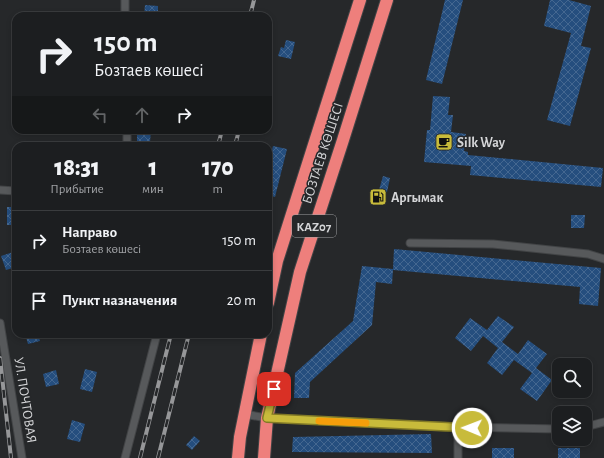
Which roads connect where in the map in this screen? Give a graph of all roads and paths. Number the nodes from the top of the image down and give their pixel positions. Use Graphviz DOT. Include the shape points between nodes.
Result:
graph roads {
  1 [pos="125,0"];
  2 [pos="360,0"];
  3 [pos="387,0"];
  4 [pos="125,12"];
  5 [pos="0,190"];
  6 [pos="12,191"];
  7 [pos="410,243"];
  8 [pos="604,258"];
  9 [pos="272,284"];
  10 [pos="0,323"];
  11 [pos="156,338"];
  12 [pos="260,338"];
  13 [pos="244,414"];
  14 [pos="267,418"];
  15 [pos="604,422"];
  16 [pos="592,425"];
  17 [pos="458,427"];
  18 [pos="552,429"];
  19 [pos="22,458"];
  20 [pos="125,458"];
  21 [pos="238,458"];
  22 [pos="264,458"];
  23 [pos="458,458"];
  1 -- 4 [label="street"];
  2 -- 9 [label="highway, БОЗТАЕВ КӨШЕСІ / KAZ07" via="277,261"];
  3 -- 14 [label="highway, БОЗТАЕВ КӨШЕСІ / KAZ07" via="300,272"];
  5 -- 6 [label="street"];
  7 -- 8 [label="street" via="493,244"];
  10 -- 19 [label="street, УЛ. ПОЧТОВАЯ"];
  11 -- 20 [label="street"];
  12 -- 13 [label="highway"];
  13 -- 14 [label="street"];
  13 -- 21 [label="highway"];
  14 -- 17 [label="street"];
  14 -- 22 [label="highway, БОЗТАЕВ КӨШЕСІ / KAZ07"];
  15 -- 16 [label="street"];
  17 -- 18 [label="street"];
  17 -- 23 [label="street"];
}
